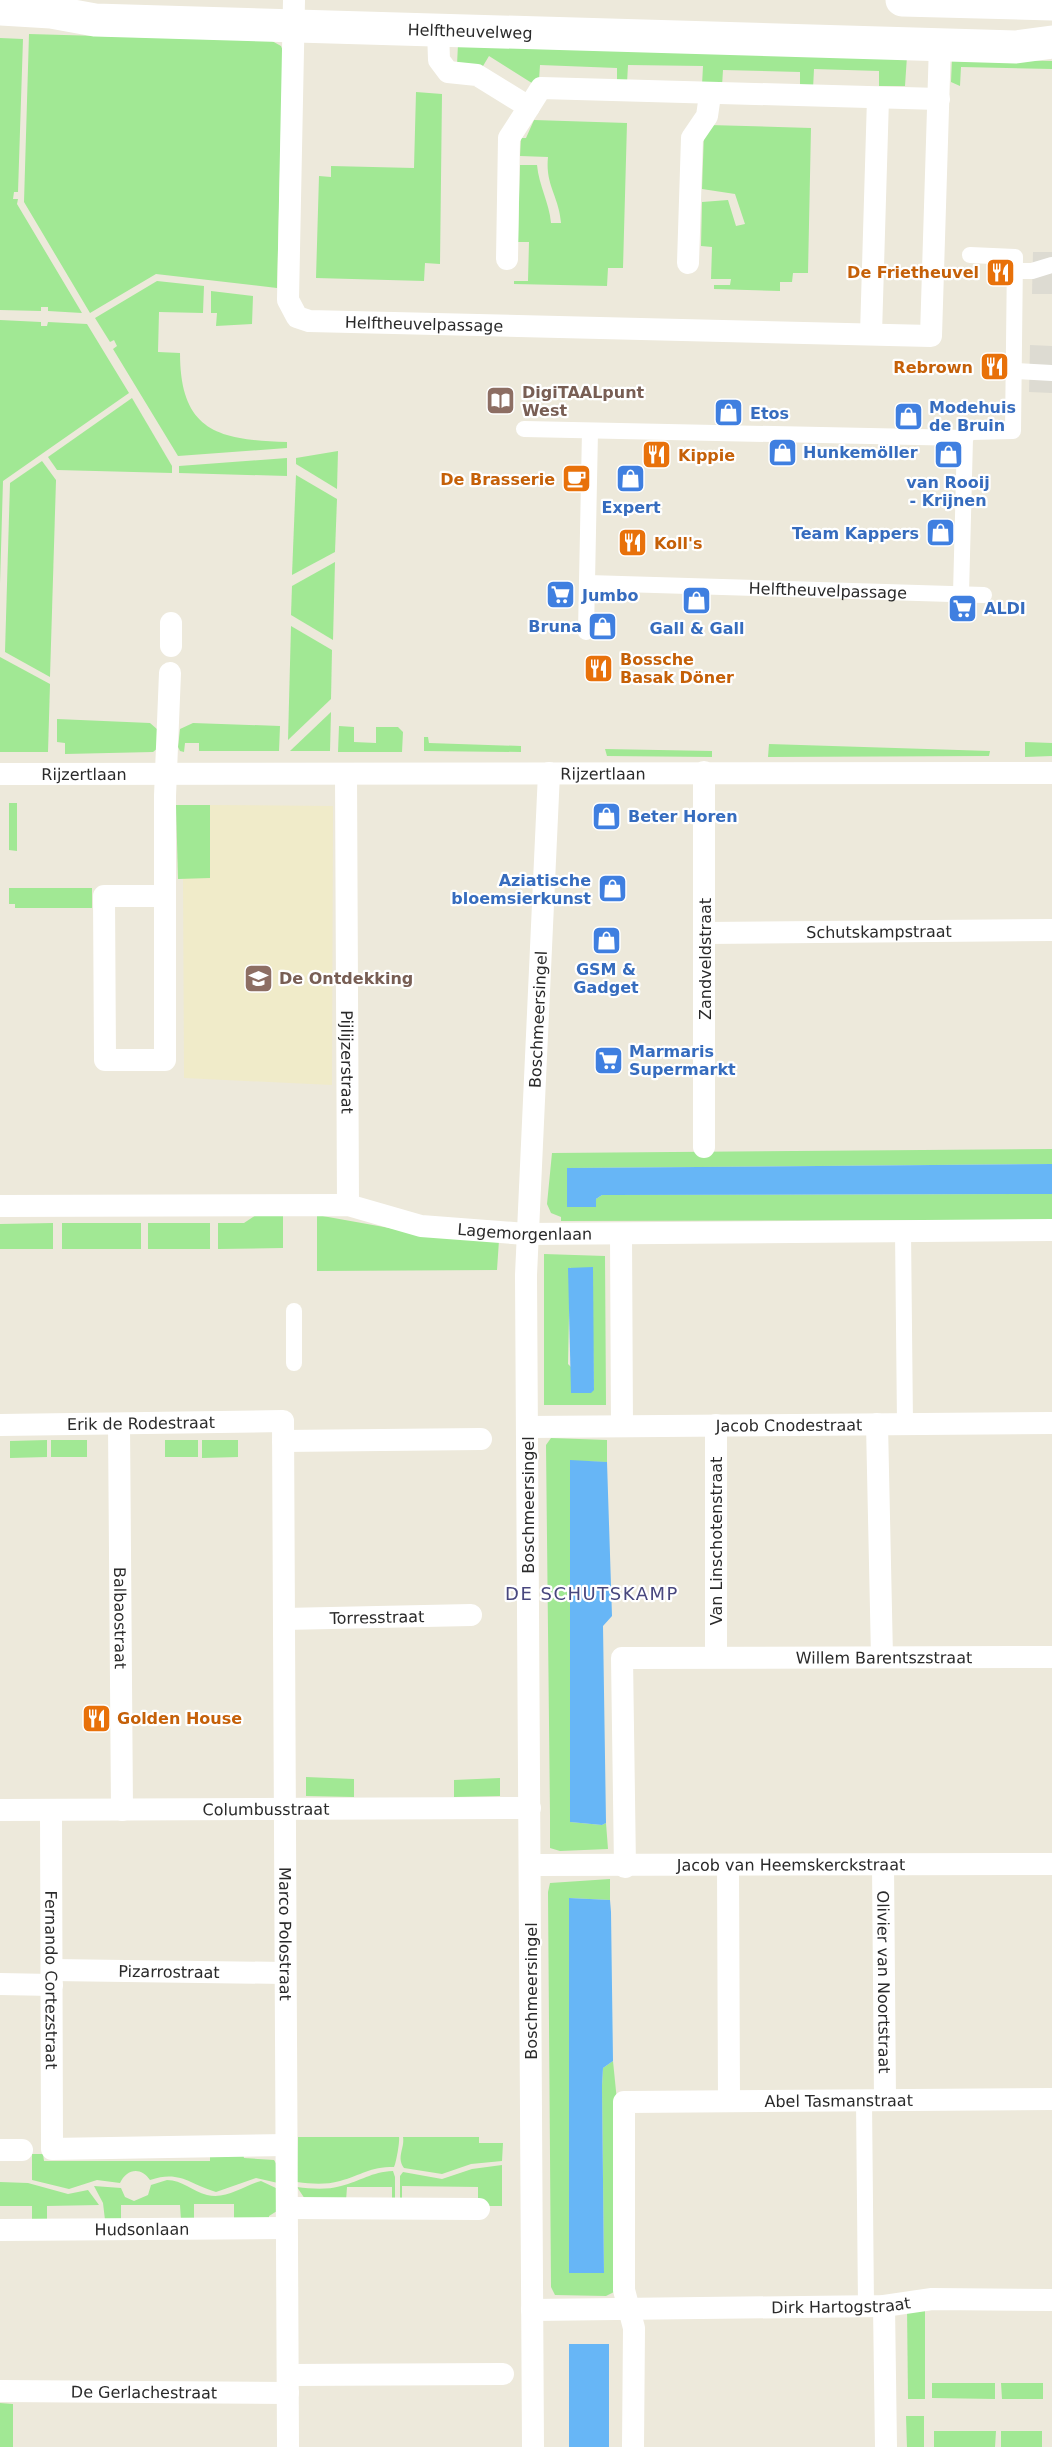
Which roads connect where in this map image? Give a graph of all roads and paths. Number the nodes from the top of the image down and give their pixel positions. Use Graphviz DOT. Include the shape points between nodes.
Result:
graph roads {
  1 [pos="902,0"];
  2 [pos="941,0"];
  3 [pos="1052,4"];
  4 [pos="0,9"];
  5 [pos="294,13"];
  6 [pos="438,30"];
  7 [pos="1052,42"];
  8 [pos="940,44"];
  9 [pos="710,95"];
  10 [pos="878,98"];
  11 [pos="939,99"];
  12 [pos="529,107"];
  13 [pos="970,255"];
  14 [pos="507,259"];
  15 [pos="688,263"];
  16 [pos="1052,265"];
  17 [pos="1015,271"];
  18 [pos="871,334"];
  19 [pos="1014,370"];
  20 [pos="1052,372"];
  21 [pos="524,429"];
  22 [pos="591,431"];
  23 [pos="965,438"];
  24 [pos="588,583"];
  25 [pos="961,594"];
  26 [pos="984,595"];
  27 [pos="171,623"];
  28 [pos="586,632"];
  29 [pos="171,646"];
  30 [pos="170,674"];
  31 [pos="704,772"];
  32 [pos="1048,772"];
  33 [pos="549,773"];
  34 [pos="0,774"];
  35 [pos="166,774"];
  36 [pos="346,774"];
  37 [pos="164,896"];
  38 [pos="1052,930"];
  39 [pos="705,933"];
  40 [pos="704,1146"];
  41 [pos="348,1205"];
  42 [pos="0,1206"];
  43 [pos="1052,1230"];
  44 [pos="903,1231"];
  45 [pos="526,1234"];
  46 [pos="621,1234"];
  47 [pos="294,1311"];
  48 [pos="294,1363"];
  49 [pos="1052,1423"];
  50 [pos="119,1424"];
  51 [pos="878,1424"];
  52 [pos="904,1424"];
  53 [pos="0,1425"];
  54 [pos="716,1425"];
  55 [pos="622,1426"];
  56 [pos="527,1427"];
  57 [pos="283,1431"];
  58 [pos="481,1439"];
  59 [pos="471,1615"];
  60 [pos="284,1619"];
  61 [pos="882,1657"];
  62 [pos="1052,1657"];
  63 [pos="716,1658"];
  64 [pos="530,1808"];
  65 [pos="285,1809"];
  66 [pos="0,1810"];
  67 [pos="51,1810"];
  68 [pos="122,1810"];
  69 [pos="1052,1864"];
  70 [pos="530,1865"];
  71 [pos="728,1865"];
  72 [pos="883,1865"];
  73 [pos="625,1867"];
  74 [pos="285,1973"];
  75 [pos="52,1978"];
  76 [pos="0,1984"];
  77 [pos="1052,2099"];
  78 [pos="875,2100"];
  79 [pos="729,2101"];
  80 [pos="286,2145"];
  81 [pos="479,2209"];
  82 [pos="287,2218"];
  83 [pos="0,2230"];
  84 [pos="1052,2300"];
  85 [pos="875,2306"];
  86 [pos="629,2309"];
  87 [pos="532,2310"];
  88 [pos="503,2374"];
  89 [pos="288,2384"];
  90 [pos="0,2391"];
  91 [pos="288,2447"];
  92 [pos="533,2447"];
  93 [pos="633,2447"];
  94 [pos="886,2447"];
  1 -- 2 [label="main road"];
  2 -- 3 [label="main road"];
  2 -- 8 [label="main road"];
  4 -- 5 [label="main road, Helftheuvelweg" via="94,20"];
  5 -- 6 [label="main road, Helftheuvelweg"];
  5 -- 18 [label="street, Helftheuvelpassage" via="288,300 297,317 309,321"];
  6 -- 8 [label="main road, Helftheuvelweg"];
  6 -- 12 [label="street" via="439,60 448,72 477,75"];
  7 -- 8 [label="main road, Helftheuvelweg" via="1016,47"];
  8 -- 11 [label="street, Helftheuvelpassage"];
  9 -- 10 [label="street"];
  9 -- 12 [label="street" via="541,88"];
  9 -- 15 [label="street" via="706,116 692,138"];
  10 -- 11 [label="street"];
  10 -- 18 [label="street"];
  11 -- 18 [label="street, Helftheuvelpassage" via="931,336"];
  12 -- 14 [label="street" via="509,138"];
  13 -- 17 [label="street" via="1015,257"];
  16 -- 17 [label="street"];
  17 -- 19 [label="street"];
  19 -- 20 [label="street"];
  19 -- 23 [label="street" via="1013,431 970,432"];
  21 -- 22 [label="street"];
  22 -- 23 [label="street"];
  22 -- 24 [label="street"];
  23 -- 25 [label="street"];
  24 -- 25 [label="street, Helftheuvelpassage"];
  24 -- 28 [label="street"];
  25 -- 26 [label="street, Helftheuvelpassage"];
  27 -- 29 [label="street"];
  30 -- 35 [label="street"];
  31 -- 32 [label="street, Rijzertlaan"];
  31 -- 33 [label="street, Rijzertlaan"];
  31 -- 39 [label="street, Zandveldstraat"];
  33 -- 36 [label="street, Rijzertlaan"];
  33 -- 45 [label="street, Boschmeersingel"];
  34 -- 35 [label="street, Rijzertlaan"];
  35 -- 36 [label="street, Rijzertlaan"];
  35 -- 37 [label="street"];
  36 -- 41 [label="street, Pijlijzerstraat"];
  37 -- 37 [label="street" via="165,1060 105,1060 104,896"];
  38 -- 39 [label="street, Schutskampstraat"];
  39 -- 40 [label="street, Zandveldstraat"];
  41 -- 42 [label="street, Lagemorgenlaan"];
  41 -- 45 [label="street, Lagemorgenlaan" via="421,1226"];
  43 -- 44 [label="street, Lagemorgenlaan"];
  44 -- 46 [label="street, Lagemorgenlaan"];
  44 -- 52 [label="street"];
  45 -- 46 [label="street, Lagemorgenlaan"];
  45 -- 56 [label="street, Boschmeersingel"];
  46 -- 55 [label="street"];
  47 -- 48 [label="street"];
  49 -- 52 [label="street, Jacob Cnodestraat"];
  50 -- 53 [label="street, Erik de Rodestraat"];
  50 -- 57 [label="street, Erik de Rodestraat"];
  50 -- 68 [label="street, Balbaostraat"];
  51 -- 52 [label="street, Jacob Cnodestraat"];
  51 -- 54 [label="street, Jacob Cnodestraat"];
  51 -- 61 [label="street"];
  54 -- 55 [label="street, Jacob Cnodestraat"];
  54 -- 63 [label="street, Van Linschotenstraat"];
  55 -- 56 [label="street, Jacob Cnodestraat"];
  56 -- 64 [label="street, Boschmeersingel"];
  57 -- 58 [label="street, Erik de Rodestraat"];
  57 -- 60 [label="street, Marco Polostraat"];
  59 -- 60 [label="street, Torresstraat"];
  60 -- 65 [label="street, Marco Polostraat"];
  61 -- 62 [label="street, Willem Barentszstraat"];
  61 -- 63 [label="street, Willem Barentszstraat"];
  63 -- 73 [label="street" via="622,1658"];
  64 -- 65 [label="street, Columbusstraat"];
  64 -- 70 [label="street, Boschmeersingel"];
  65 -- 68 [label="street, Columbusstraat"];
  65 -- 74 [label="street, Marco Polostraat"];
  66 -- 67 [label="street, Columbusstraat"];
  67 -- 68 [label="street, Columbusstraat"];
  67 -- 75 [label="street, Fernando Cortezstraat"];
  69 -- 72 [label="street, Jacob van Heemskerckstraat"];
  70 -- 73 [label="street, Jacob van Heemskerckstraat"];
  70 -- 87 [label="street, Boschmeersingel"];
  71 -- 72 [label="street, Jacob van Heemskerckstraat"];
  71 -- 73 [label="street, Jacob van Heemskerckstraat"];
  71 -- 79 [label="street"];
  72 -- 78 [label="street, Olivier van Noortstraat"];
  74 -- 75 [label="street, Pizarrostraat"];
  74 -- 80 [label="street, Marco Polostraat"];
  75 -- 76 [label="street, Pizarrostraat"];
  75 -- 80 [label="street, Fernando Cortezstraat" via="52,2149"];
  77 -- 78 [label="street, Abel Tasmanstraat"];
  78 -- 79 [label="street, Abel Tasmanstraat"];
  78 -- 85 [label="street"];
  79 -- 86 [label="street, Abel Tasmanstraat" via="624,2102 624,2290"];
  80 -- 82 [label="street, Marco Polostraat"];
  81 -- 82 [label="street, Hudsonlaan"];
  82 -- 83 [label="street, Hudsonlaan"];
  82 -- 89 [label="street, Marco Polostraat"];
  84 -- 85 [label="street, Dirk Hartogstraat" via="932,2300"];
  85 -- 86 [label="street, Dirk Hartogstraat"];
  85 -- 94 [label="street"];
  86 -- 87 [label="street"];
  86 -- 93 [label="street" via="634,2328"];
  87 -- 92 [label="street, Boschmeersingel"];
  88 -- 89 [label="street, De Gerlachestraat"];
  89 -- 90 [label="street, De Gerlachestraat"];
  89 -- 91 [label="street, Marco Polostraat"];
}
